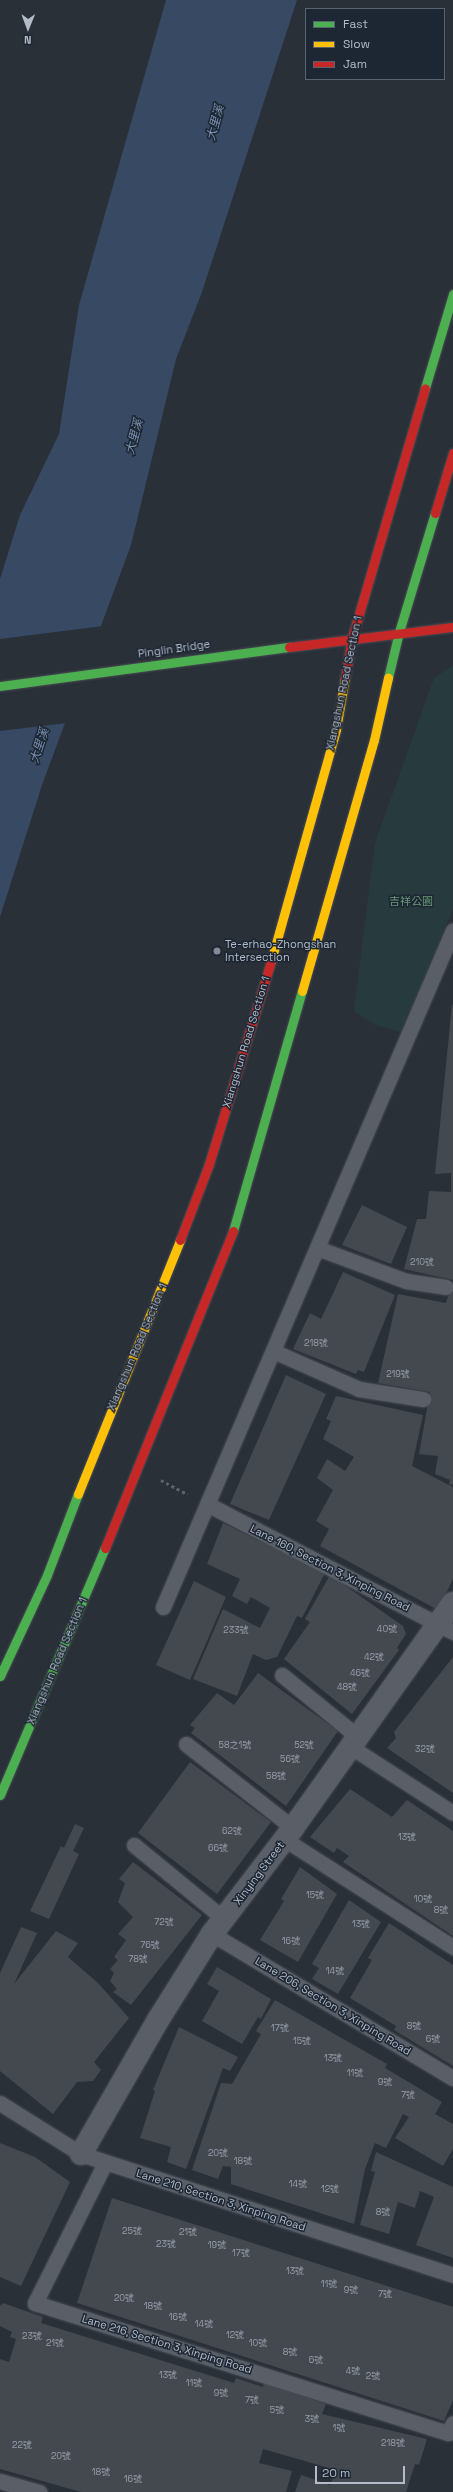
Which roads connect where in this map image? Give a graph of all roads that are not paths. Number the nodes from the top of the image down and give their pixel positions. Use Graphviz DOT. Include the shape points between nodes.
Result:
graph roads {
  1 [pos="453,294"];
  2 [pos="453,453"];
  3 [pos="453,627"];
  4 [pos="399,632"];
  5 [pos="352,638"];
  6 [pos="0,686"];
  7 [pos="453,930"];
  8 [pos="317,1248"];
  9 [pos="446,1287"];
  10 [pos="273,1351"];
  11 [pos="422,1399"];
  12 [pos="207,1504"];
  13 [pos="453,1603"];
  14 [pos="163,1607"];
  15 [pos="446,1628"];
  16 [pos="282,1675"];
  17 [pos="0,1676"];
  18 [pos="354,1742"];
  19 [pos="186,1744"];
  20 [pos="0,1795"];
  21 [pos="453,1813"];
  22 [pos="289,1833"];
  23 [pos="134,1845"];
  24 [pos="218,1927"];
  25 [pos="453,1947"];
  26 [pos="453,2078"];
  27 [pos="0,2103"];
  28 [pos="81,2154"];
  29 [pos="105,2163"];
  30 [pos="453,2275"];
  31 [pos="450,2428"];
  32 [pos="0,2481"];
  33 [pos="39,2492"];
  1 -- 5 [label="street, Xiangshun Road Section 1"];
  2 -- 4 [label="street, Xiangshun Road Section 1"];
  3 -- 4 [label="street, Pinglin Bridge"];
  4 -- 5 [label="street, Pinglin Bridge"];
  4 -- 20 [label="street, Xiangshun Road Section 1" via="374,740 235,1224 207,1299 65,1646"];
  5 -- 6 [label="street, Pinglin Bridge"];
  5 -- 17 [label="street, Xiangshun Road Section 1" via="336,729 258,1008 209,1164 160,1294 112,1405 47,1575"];
  7 -- 8 [label="lane"];
  8 -- 9 [label="lane" via="406,1281"];
  8 -- 10 [label="lane"];
  10 -- 11 [label="lane" via="359,1389"];
  10 -- 12 [label="lane"];
  12 -- 14 [label="lane"];
  12 -- 15 [label="lane, Lane 160, Section 3, Xinping Road"];
  13 -- 15 [label="street, Xinying Street"];
  15 -- 18 [label="street, Xinying Street"];
  16 -- 18 [label="lane"];
  18 -- 21 [label="lane"];
  18 -- 22 [label="street, Xinying Street"];
  19 -- 22 [label="lane"];
  22 -- 24 [label="street, Xinying Street"];
  22 -- 25 [label="lane"];
  23 -- 24 [label="lane, Lane 206, Section 3, Xinping Road"];
  24 -- 26 [label="lane, Lane 206, Section 3, Xinping Road"];
  24 -- 28 [label="street, Xinying Street" via="158,2020"];
  27 -- 28 [label="lane, Lane 210, Section 3, Xinping Road"];
  28 -- 29 [label="lane, Lane 210, Section 3, Xinping Road"];
  29 -- 30 [label="lane, Lane 210, Section 3, Xinping Road"];
  29 -- 31 [label="lane, Lane 216, Section 3, Xinping Road" via="35,2303"];
  32 -- 33 [label="lane"];
}
